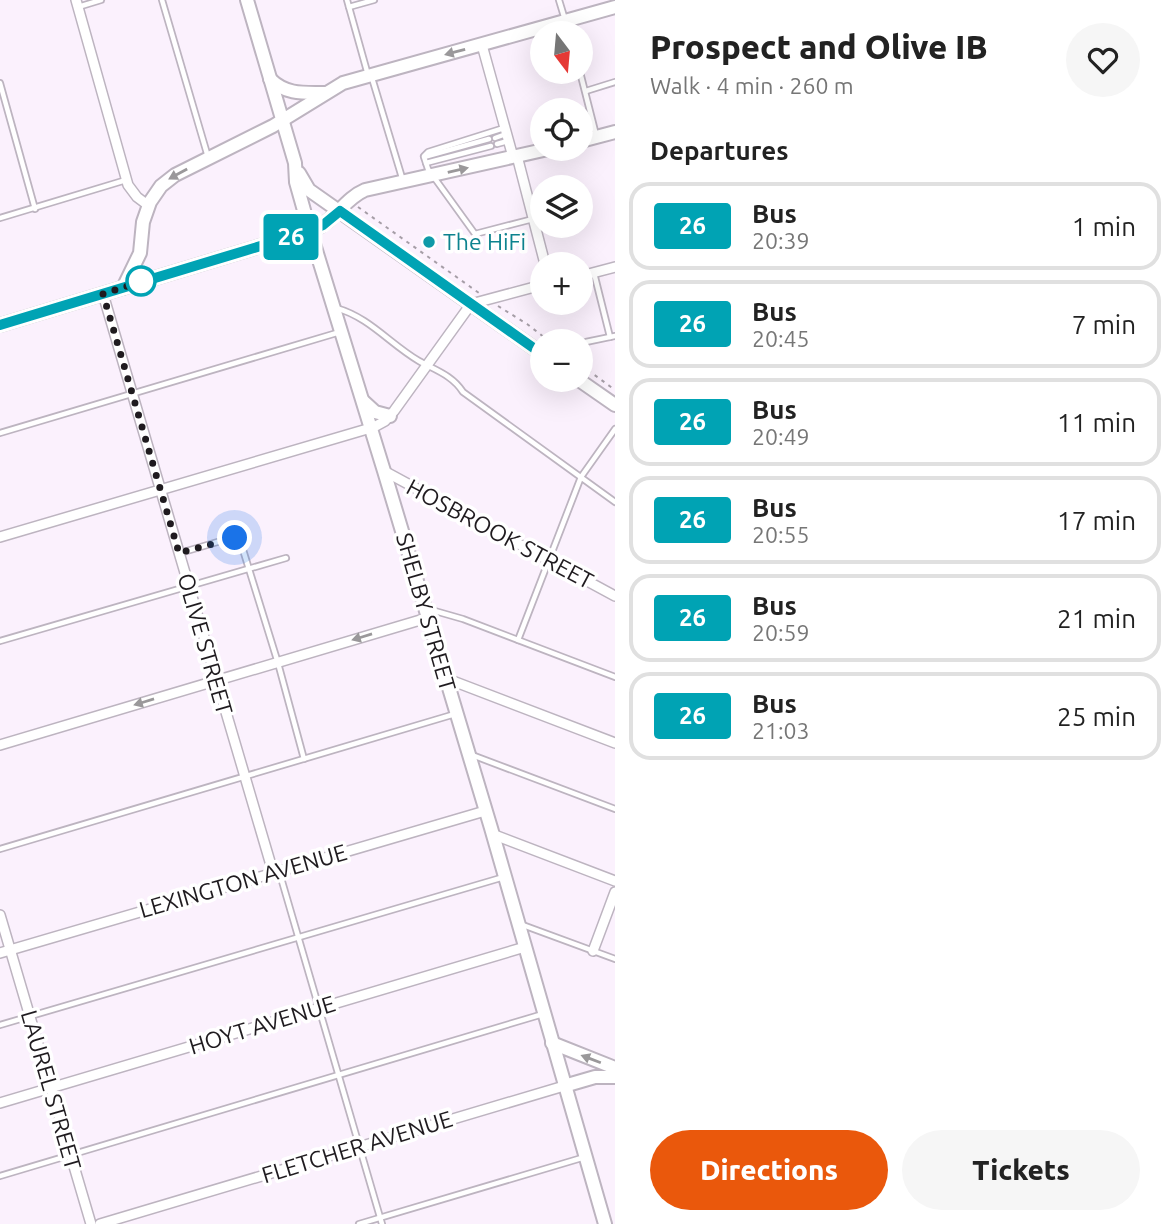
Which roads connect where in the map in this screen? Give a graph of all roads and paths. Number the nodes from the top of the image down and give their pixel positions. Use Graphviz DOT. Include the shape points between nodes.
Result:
graph roads {
  1 [pos="101,0"];
  2 [pos="162,0"];
  3 [pos="247,0"];
  4 [pos="347,0"];
  5 [pos="374,0"];
  6 [pos="559,0"];
  7 [pos="77,4"];
  8 [pos="349,7"];
  9 [pos="615,7"];
  10 [pos="565,21"];
  11 [pos="583,21"];
  12 [pos="530,35"];
  13 [pos="482,45"];
  14 [pos="370,75"];
  15 [pos="270,79"];
  16 [pos="615,82"];
  17 [pos="0,83"];
  18 [pos="584,84"];
  19 [pos="586,91"];
  20 [pos="325,93"];
  21 [pos="282,121"];
  22 [pos="615,132"];
  23 [pos="507,134"];
  24 [pos="597,137"];
  25 [pos="593,138"];
  26 [pos="530,153"];
  27 [pos="515,156"];
  28 [pos="208,158"];
  29 [pos="425,160"];
  30 [pos="295,163"];
  31 [pos="432,176"];
  32 [pos="127,180"];
  33 [pos="403,181"];
  34 [pos="149,206"];
  35 [pos="530,206"];
  36 [pos="35,209"];
  37 [pos="361,209"];
  38 [pos="340,211"];
  39 [pos="0,218"];
  40 [pos="530,220"];
  41 [pos="310,231"];
  42 [pos="615,267"];
  43 [pos="594,273"];
  44 [pos="123,288"];
  45 [pos="530,288"];
  46 [pos="103,294"];
  47 [pos="488,298"];
  48 [pos="471,304"];
  49 [pos="333,308"];
  50 [pos="0,325"];
  51 [pos="532,329"];
  52 [pos="341,332"];
  53 [pos="613,336"];
  54 [pos="593,341"];
  55 [pos="530,346"];
  56 [pos="428,365"];
  57 [pos="593,374"];
  58 [pos="593,390"];
  59 [pos="615,390"];
  60 [pos="132,394"];
  61 [pos="361,398"];
  62 [pos="615,405"];
  63 [pos="390,416"];
  64 [pos="370,428"];
  65 [pos="615,429"];
  66 [pos="0,433"];
  67 [pos="384,471"];
  68 [pos="581,477"];
  69 [pos="160,490"];
  70 [pos="615,502"];
  71 [pos="0,537"];
  72 [pos="179,553"];
  73 [pos="286,558"];
  74 [pos="550,560"];
  75 [pos="247,568"];
  76 [pos="188,585"];
  77 [pos="615,596"];
  78 [pos="426,613"];
  79 [pos="518,640"];
  80 [pos="0,641"];
  81 [pos="278,663"];
  82 [pos="615,677"];
  83 [pos="445,678"];
  84 [pos="216,681"];
  85 [pos="456,714"];
  86 [pos="615,743"];
  87 [pos="0,745"];
  88 [pos="468,753"];
  89 [pos="304,759"];
  90 [pos="244,776"];
  91 [pos="615,808"];
  92 [pos="485,811"];
  93 [pos="492,834"];
  94 [pos="0,849"];
  95 [pos="276,871"];
  96 [pos="505,877"];
  97 [pos="615,881"];
  98 [pos="615,892"];
  99 [pos="0,915"];
  100 [pos="518,923"];
  101 [pos="298,937"];
  102 [pos="524,947"];
  103 [pos="10,950"];
  104 [pos="593,951"];
  105 [pos="0,953"];
  106 [pos="615,959"];
  107 [pos="319,1008"];
  108 [pos="544,1014"];
  109 [pos="30,1017"];
  110 [pos="0,1025"];
  111 [pos="552,1043"];
  112 [pos="615,1068"];
  113 [pos="339,1075"];
  114 [pos="615,1077"];
  115 [pos="564,1086"];
  116 [pos="51,1088"];
  117 [pos="0,1103"];
  118 [pos="360,1147"];
  119 [pos="71,1155"];
  120 [pos="586,1157"];
  121 [pos="0,1176"];
  122 [pos="381,1218"];
  123 [pos="91,1224"];
  124 [pos="100,1224"];
  125 [pos="359,1224"];
  126 [pos="383,1224"];
  127 [pos="605,1224"];
  1 -- 7 [label="lane"];
  2 -- 28 [label="lane"];
  3 -- 15 [label="main road, SHELBY STREET"];
  4 -- 8 [label="lane"];
  5 -- 8 [label="lane"];
  6 -- 10 [label="lane"];
  7 -- 32 [label="street"];
  8 -- 14 [label="lane"];
  9 -- 11 [label="main road"];
  12 -- 13 [label="main road"];
  13 -- 14 [label="main road, one-way"];
  13 -- 23 [label="street"];
  14 -- 20 [label="main road"];
  14 -- 33 [label="lane"];
  15 -- 20 [label="main road" via="295,93"];
  15 -- 21 [label="main road, SHELBY STREET"];
  16 -- 19 [label="lane"];
  17 -- 36 [label="lane"];
  18 -- 19 [label="lane"];
  19 -- 24 [label="lane"];
  20 -- 21 [label="main road"];
  21 -- 28 [label="main road"];
  21 -- 30 [label="main road, SHELBY STREET"];
  22 -- 24 [label="main road"];
  23 -- 27 [label="street"];
  23 -- 29 [label="lane"];
  23 -- 29 [label="lane" via="494,145"];
  23 -- 29 [label="lane" via="428,152"];
  24 -- 25 [label="main road"];
  26 -- 27 [label="main road"];
  31 -- 27 [label="main road, one-way"];
  27 -- 35 [label="street"];
  28 -- 34 [label="main road, one-way" via="167,180"];
  29 -- 31 [label="lane"];
  30 -- 38 [label="main road" via="304,185"];
  30 -- 41 [label="main road, SHELBY STREET"];
  31 -- 33 [label="main road"];
  31 -- 40 [label="lane" via="475,234"];
  32 -- 34 [label="street" via="136,197"];
  32 -- 36 [label="lane"];
  33 -- 38 [label="main road" via="361,191"];
  34 -- 44 [label="main road" via="140,253"];
  36 -- 39 [label="lane"];
  37 -- 47 [label="path"];
  38 -- 41 [label="main road"];
  38 -- 48 [label="main road"];
  41 -- 44 [label="main road"];
  41 -- 49 [label="main road, SHELBY STREET"];
  42 -- 43 [label="street"];
  43 -- 53 [label="lane"];
  44 -- 46 [label="main road"];
  45 -- 47 [label="street"];
  46 -- 50 [label="main road"];
  46 -- 60 [label="street, OLIVE STREET"];
  47 -- 48 [label="street"];
  47 -- 51 [label="path"];
  48 -- 55 [label="main road"];
  48 -- 56 [label="street"];
  49 -- 52 [label="main road, SHELBY STREET"];
  49 -- 56 [label="lane" via="353,313"];
  52 -- 60 [label="lane"];
  52 -- 61 [label="main road, SHELBY STREET"];
  53 -- 54 [label="lane"];
  56 -- 63 [label="street"];
  56 -- 68 [label="lane"];
  57 -- 59 [label="path"];
  58 -- 62 [label="main road"];
  60 -- 66 [label="lane"];
  60 -- 69 [label="street, OLIVE STREET"];
  61 -- 63 [label="main road" via="372,411"];
  61 -- 64 [label="main road, SHELBY STREET"];
  63 -- 64 [label="street"];
  64 -- 67 [label="main road, SHELBY STREET"];
  64 -- 69 [label="street"];
  65 -- 68 [label="lane"];
  67 -- 74 [label="street, HOSBROOK STREET"];
  67 -- 78 [label="main road, SHELBY STREET"];
  68 -- 70 [label="lane"];
  68 -- 74 [label="lane"];
  69 -- 71 [label="street"];
  69 -- 72 [label="street, OLIVE STREET"];
  72 -- 75 [label="lane" via="235,538 240,540"];
  72 -- 76 [label="street, OLIVE STREET"];
  73 -- 75 [label="lane"];
  74 -- 77 [label="street, HOSBROOK STREET"];
  74 -- 79 [label="lane"];
  75 -- 76 [label="lane"];
  75 -- 81 [label="lane"];
  76 -- 80 [label="lane"];
  76 -- 84 [label="street, OLIVE STREET"];
  78 -- 79 [label="lane"];
  78 -- 81 [label="street, one-way"];
  78 -- 83 [label="main road, SHELBY STREET"];
  79 -- 82 [label="lane"];
  81 -- 84 [label="street"];
  81 -- 89 [label="lane"];
  83 -- 85 [label="main road, SHELBY STREET"];
  83 -- 86 [label="street"];
  84 -- 87 [label="street, one-way"];
  84 -- 90 [label="street, OLIVE STREET"];
  85 -- 88 [label="main road, SHELBY STREET"];
  85 -- 89 [label="lane"];
  88 -- 91 [label="lane"];
  88 -- 92 [label="main road, SHELBY STREET"];
  89 -- 90 [label="lane"];
  90 -- 94 [label="lane"];
  90 -- 95 [label="street, OLIVE STREET"];
  92 -- 93 [label="main road, SHELBY STREET"];
  92 -- 95 [label="street, LEXINGTON AVENUE"];
  93 -- 96 [label="main road, SHELBY STREET"];
  93 -- 97 [label="street"];
  95 -- 101 [label="lane"];
  95 -- 103 [label="street, LEXINGTON AVENUE"];
  96 -- 100 [label="main road, SHELBY STREET"];
  96 -- 101 [label="lane"];
  98 -- 104 [label="street"];
  99 -- 103 [label="street, LAUREL STREET"];
  100 -- 102 [label="main road, SHELBY STREET"];
  100 -- 104 [label="lane"];
  101 -- 107 [label="lane"];
  101 -- 109 [label="lane"];
  102 -- 107 [label="street, HOYT AVENUE"];
  102 -- 108 [label="main road, SHELBY STREET"];
  103 -- 105 [label="street, LEXINGTON AVENUE"];
  103 -- 109 [label="street, LAUREL STREET"];
  104 -- 106 [label="lane"];
  107 -- 113 [label="lane"];
  107 -- 116 [label="street, HOYT AVENUE"];
  108 -- 111 [label="main road, SHELBY STREET"];
  108 -- 113 [label="lane"];
  109 -- 110 [label="lane"];
  109 -- 116 [label="street, LAUREL STREET"];
  112 -- 111 [label="main road, one-way"];
  111 -- 115 [label="main road, SHELBY STREET"];
  113 -- 118 [label="lane"];
  113 -- 119 [label="lane"];
  114 -- 115 [label="main road, FLETCHER AVENUE"];
  115 -- 118 [label="street, FLETCHER AVENUE"];
  115 -- 120 [label="main road, SHELBY STREET"];
  116 -- 117 [label="street, HOYT AVENUE"];
  116 -- 119 [label="street, LAUREL STREET"];
  118 -- 122 [label="lane"];
  118 -- 124 [label="street, FLETCHER AVENUE"];
  119 -- 121 [label="lane"];
  119 -- 123 [label="street, LAUREL STREET"];
  120 -- 122 [label="lane"];
  120 -- 127 [label="main road, SHELBY STREET"];
  122 -- 125 [label="lane"];
  122 -- 126 [label="lane"];
}
